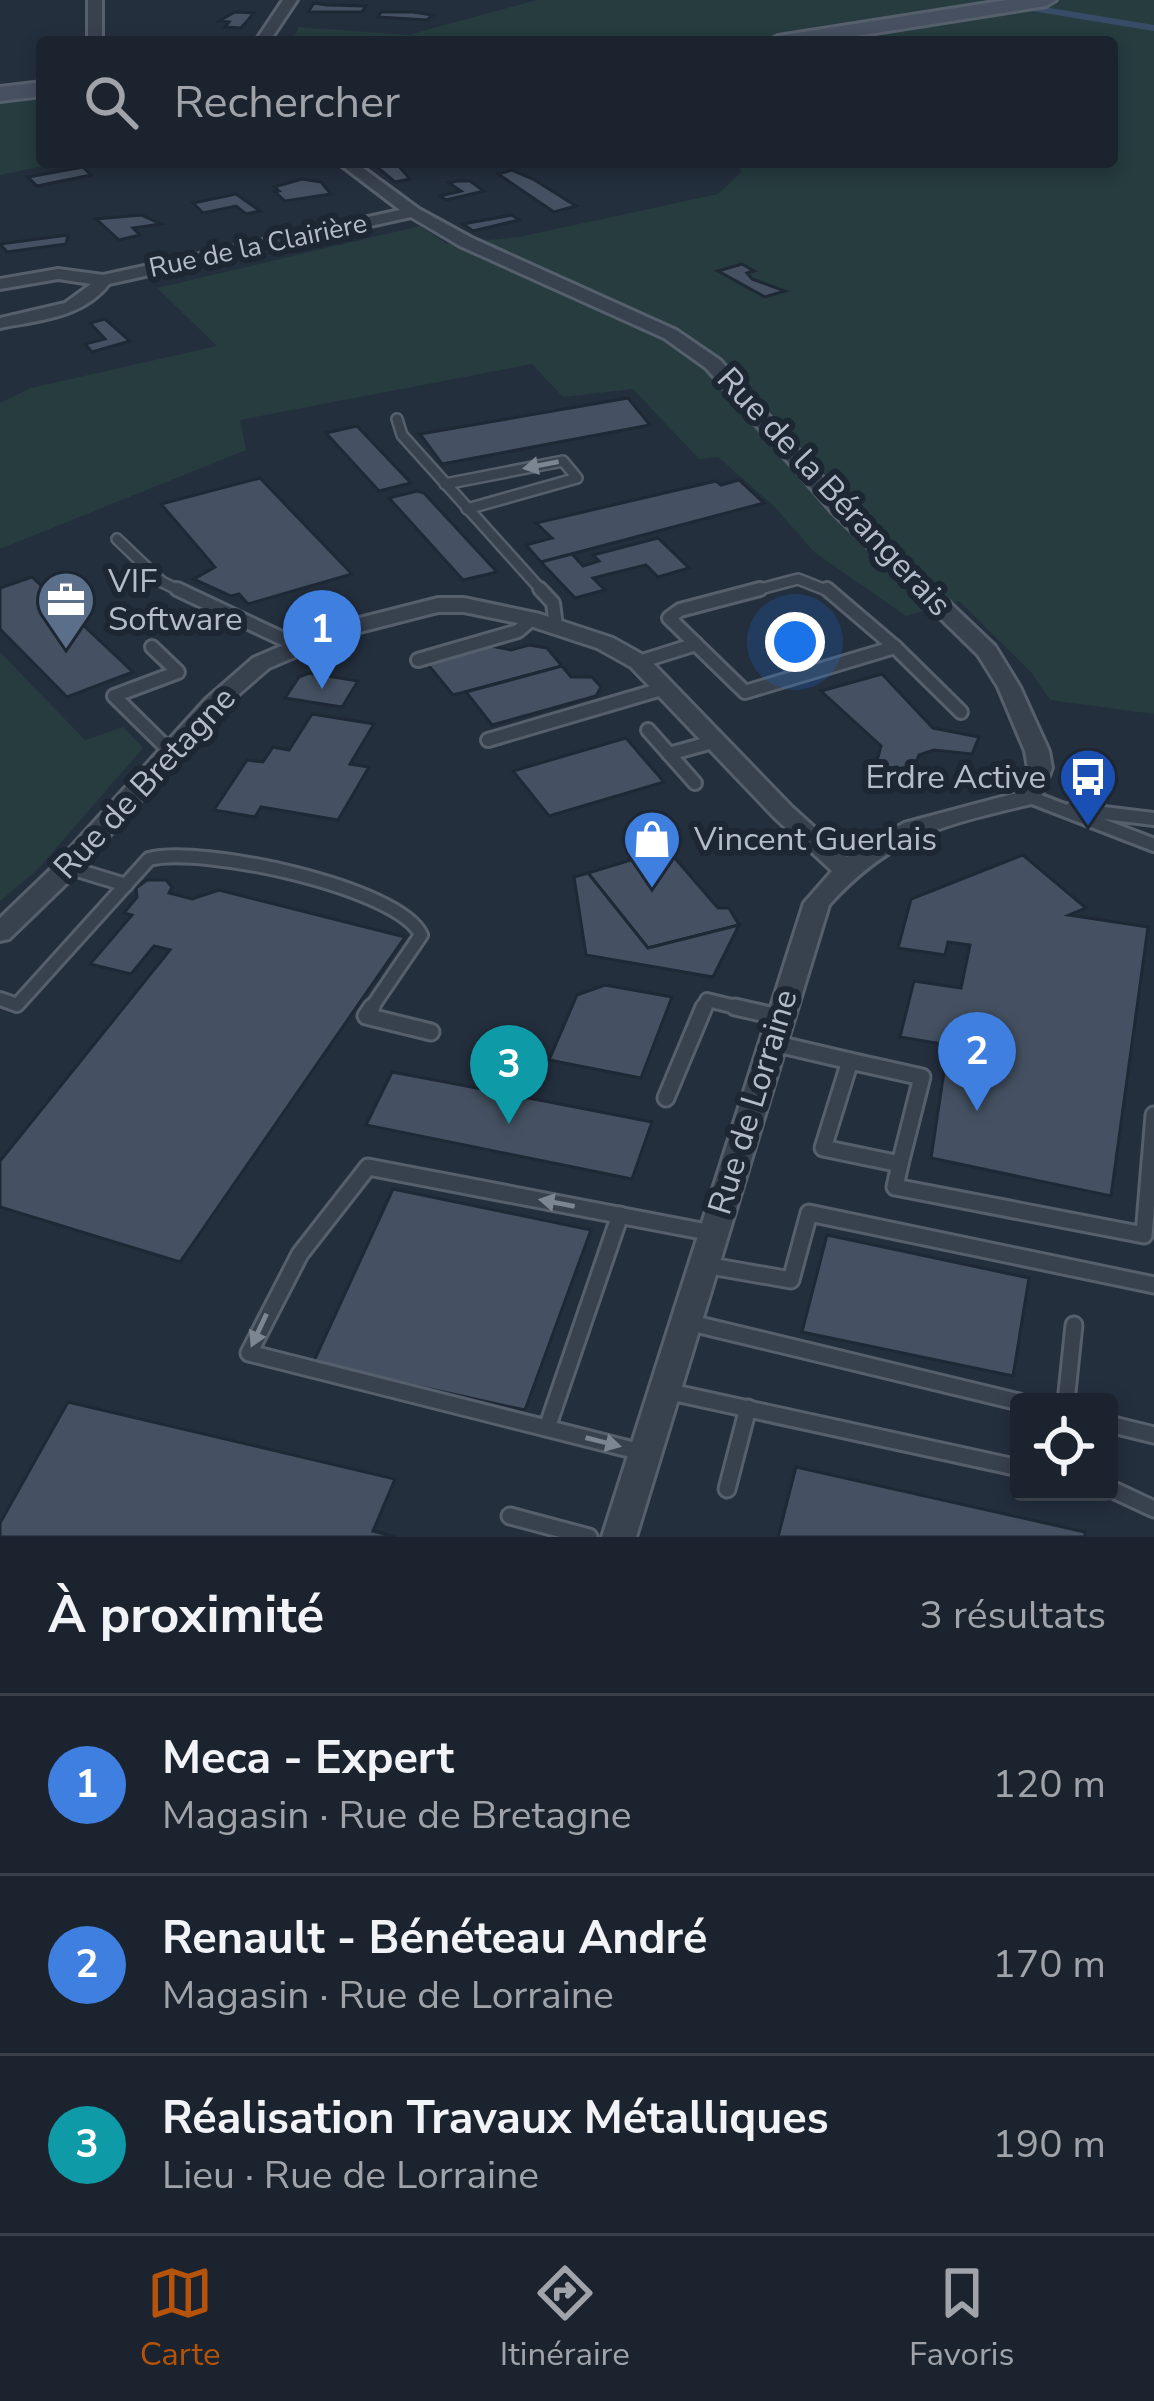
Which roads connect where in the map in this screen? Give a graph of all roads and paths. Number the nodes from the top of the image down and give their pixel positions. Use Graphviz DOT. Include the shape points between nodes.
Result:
graph roads {
  1 [pos="95,0"];
  2 [pos="290,0"];
  3 [pos="1046,0"];
  4 [pos="95,36"];
  5 [pos="266,36"];
  6 [pos="816,36"];
  7 [pos="36,90"];
  8 [pos="0,94"];
  9 [pos="353,168"];
  10 [pos="412,212"];
  11 [pos="103,280"];
  12 [pos="0,284"];
  13 [pos="0,323"];
  14 [pos="397,419"];
  15 [pos="446,484"];
  16 [pos="467,508"];
  17 [pos="117,539"];
  18 [pos="544,623"];
  19 [pos="696,644"];
  20 [pos="298,646"];
  21 [pos="895,646"];
  22 [pos="152,647"];
  23 [pos="418,659"];
  24 [pos="639,662"];
  25 [pos="666,688"];
  26 [pos="961,712"];
  27 [pos="648,730"];
  28 [pos="488,740"];
  29 [pos="716,741"];
  30 [pos="171,752"];
  31 [pos="669,754"];
  32 [pos="695,783"];
  33 [pos="1030,797"];
  34 [pos="1154,819"];
  35 [pos="1154,845"];
  36 [pos="67,867"];
  37 [pos="845,869"];
  38 [pos="126,885"];
  39 [pos="11,910"];
  40 [pos="0,933"];
  41 [pos="0,999"];
  42 [pos="775,1030"];
  43 [pos="431,1032"];
  44 [pos="850,1060"];
  45 [pos="666,1098"];
  46 [pos="1154,1115"];
  47 [pos="900,1164"];
  48 [pos="620,1215"];
  49 [pos="713,1233"];
  50 [pos="703,1264"];
  51 [pos="1154,1285"];
  52 [pos="686,1322"];
  53 [pos="1074,1325"];
  54 [pos="664,1390"];
  55 [pos="1067,1393"];
  56 [pos="1010,1400"];
  57 [pos="748,1408"];
  58 [pos="1118,1426"];
  59 [pos="548,1428"];
  60 [pos="1154,1435"];
  61 [pos="645,1453"];
  62 [pos="1010,1466"];
  63 [pos="727,1490"];
  64 [pos="1118,1492"];
  65 [pos="1154,1509"];
  66 [pos="510,1516"];
  67 [pos="590,1537"];
  68 [pos="620,1537"];
  1 -- 4 [label="street"];
  2 -- 5 [label="street"];
  3 -- 6 [label="street"];
  7 -- 8 [label="street"];
  9 -- 10 [label="street, Rue de la Bérangerais"];
  10 -- 11 [label="street, Rue de la Clairière"];
  10 -- 33 [label="street, Rue de la Bérangerais" via="670,334 713,364 839,508 988,651 1037,751"];
  11 -- 12 [label="street, Rue de la Clairière" via="58,274"];
  11 -- 13 [label="street, Rue de la Clairière" via="71,307"];
  14 -- 15 [label="lane"];
  15 -- 16 [label="lane"];
  16 -- 15 [label="lane, one-way" via="577,478 563,461"];
  16 -- 18 [label="lane" via="553,604"];
  17 -- 20 [label="lane" via="162,582"];
  18 -- 20 [label="street, Rue de Bretagne" via="438,605"];
  18 -- 23 [label="lane"];
  18 -- 24 [label="street, Rue de Bretagne"];
  19 -- 21 [label="lane" via="745,692"];
  19 -- 21 [label="lane" via="669,619 680,610 799,579 842,599"];
  19 -- 24 [label="lane"];
  20 -- 30 [label="street, Rue de Bretagne" via="261,663"];
  21 -- 26 [label="lane"];
  22 -- 30 [label="lane" via="178,673 114,696"];
  24 -- 25 [label="street, Rue de Bretagne"];
  25 -- 28 [label="lane"];
  25 -- 29 [label="street, Rue de Bretagne"];
  27 -- 31 [label="lane"];
  29 -- 31 [label="lane"];
  29 -- 37 [label="street, Rue de Bretagne"];
  30 -- 36 [label="street, Rue de Bretagne"];
  31 -- 32 [label="lane"];
  33 -- 34 [label="lane"];
  33 -- 35 [label="lane"];
  33 -- 37 [label="street, Rue de Lorraine" via="947,813 894,834"];
  36 -- 38 [label="lane"];
  36 -- 39 [label="street, Rue de Bretagne"];
  37 -- 42 [label="street, Rue de Lorraine" via="817,903"];
  38 -- 41 [label="lane" via="17,1005"];
  38 -- 43 [label="lane" via="158,853 193,851 386,902 417,922 422,935 366,1016"];
  39 -- 40 [label="street, Rue de Bretagne"];
  42 -- 44 [label="lane"];
  42 -- 45 [label="lane" via="706,1000"];
  42 -- 49 [label="street, Rue de Lorraine"];
  44 -- 47 [label="lane" via="922,1077"];
  44 -- 47 [label="lane" via="823,1148"];
  46 -- 47 [label="lane" via="1144,1235 895,1187"];
  48 -- 49 [label="lane"];
  48 -- 59 [label="lane"];
  48 -- 59 [label="lane, one-way" via="368,1166 288,1268 249,1353"];
  49 -- 50 [label="street, Rue de Lorraine"];
  50 -- 51 [label="lane" via="791,1280 809,1213"];
  50 -- 52 [label="street, Rue de Lorraine"];
  52 -- 54 [label="street, Rue de Lorraine"];
  52 -- 56 [label="lane"];
  53 -- 55 [label="lane"];
  54 -- 57 [label="lane"];
  54 -- 61 [label="street, Rue de Lorraine"];
  57 -- 62 [label="lane"];
  57 -- 63 [label="lane"];
  58 -- 60 [label="lane"];
  59 -- 61 [label="lane, one-way"];
  61 -- 68 [label="street, Rue de Lorraine"];
  64 -- 65 [label="lane"];
  66 -- 67 [label="lane"];
}
